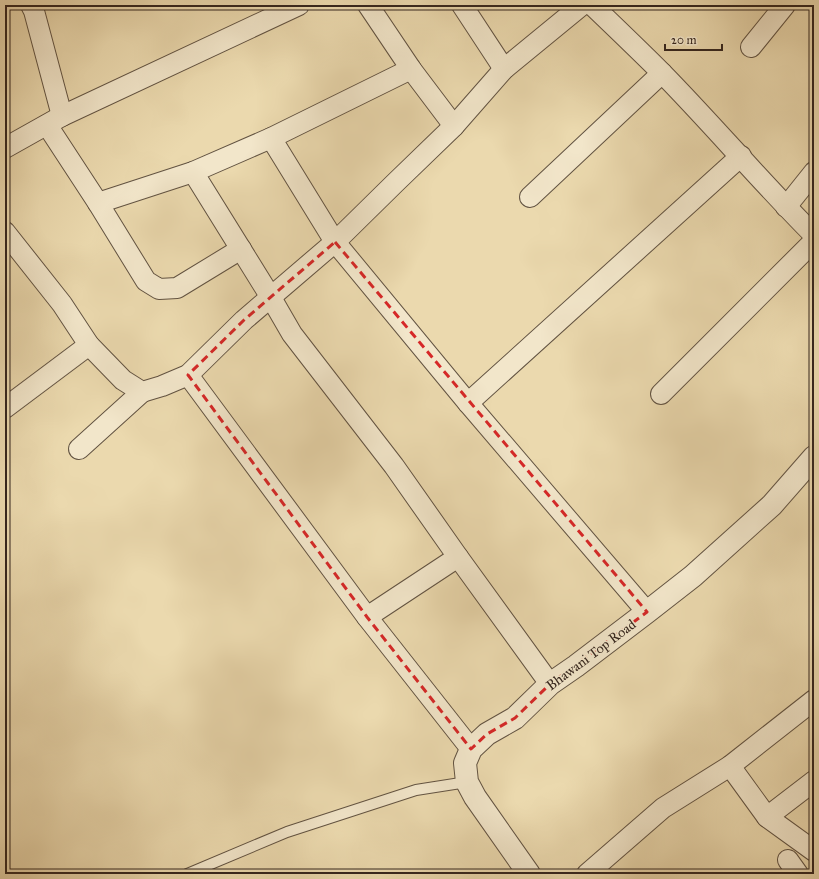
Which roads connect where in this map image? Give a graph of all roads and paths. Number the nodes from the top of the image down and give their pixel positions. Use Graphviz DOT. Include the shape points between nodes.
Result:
graph roads {
  1 [pos="299,5"];
  2 [pos="368,5"];
  3 [pos="462,5"];
  4 [pos="582,5"];
  5 [pos="592,5"];
  6 [pos="785,5"];
  7 [pos="38,7"];
  8 [pos="751,47"];
  9 [pos="411,69"];
  10 [pos="504,69"];
  11 [pos="662,73"];
  12 [pos="54,121"];
  13 [pos="454,126"];
  14 [pos="271,138"];
  15 [pos="5,148"];
  16 [pos="740,156"];
  17 [pos="193,172"];
  18 [pos="814,172"];
  19 [pos="530,197"];
  20 [pos="98,203"];
  21 [pos="786,207"];
  22 [pos="5,232"];
  23 [pos="814,235"];
  24 [pos="814,241"];
  25 [pos="335,242"];
  26 [pos="241,249"];
  27 [pos="270,296"];
  28 [pos="89,344"];
  29 [pos="188,375"];
  30 [pos="142,392"];
  31 [pos="661,394"];
  32 [pos="468,403"];
  33 [pos="5,408"];
  34 [pos="79,449"];
  35 [pos="814,457"];
  36 [pos="458,557"];
  37 [pos="647,612"];
  38 [pos="367,617"];
  39 [pos="550,684"];
  40 [pos="814,700"];
  41 [pos="471,749"];
  42 [pos="730,766"];
  43 [pos="814,781"];
  44 [pos="467,782"];
  45 [pos="767,817"];
  46 [pos="814,851"];
  47 [pos="186,874"];
  48 [pos="529,874"];
  49 [pos="587,874"];
  1 -- 12 [label="street"];
  2 -- 9 [label="street"];
  3 -- 10 [label="street"];
  4 -- 10 [label="street"];
  5 -- 11 [label="street"];
  6 -- 8 [label="street"];
  7 -- 12 [label="street"];
  9 -- 13 [label="street"];
  9 -- 14 [label="street"];
  10 -- 13 [label="street"];
  11 -- 16 [label="street"];
  11 -- 19 [label="street"];
  12 -- 15 [label="street"];
  12 -- 20 [label="street"];
  13 -- 25 [label="street"];
  14 -- 17 [label="street"];
  14 -- 25 [label="street"];
  16 -- 21 [label="street"];
  16 -- 32 [label="street"];
  17 -- 20 [label="street"];
  17 -- 26 [label="street"];
  18 -- 21 [label="street"];
  20 -- 26 [label="street" via="146,281 159,289 178,288"];
  21 -- 23 [label="street"];
  22 -- 28 [label="street" via="62,304"];
  24 -- 31 [label="street"];
  25 -- 27 [label="street"];
  25 -- 32 [label="street"];
  26 -- 27 [label="street"];
  27 -- 29 [label="street"];
  27 -- 36 [label="street" via="292,334 394,466"];
  28 -- 30 [label="street" via="123,380"];
  28 -- 33 [label="street"];
  29 -- 30 [label="street"];
  29 -- 38 [label="street"];
  30 -- 34 [label="street"];
  32 -- 37 [label="street"];
  35 -- 37 [label="street, Bhawani Top Road" via="772,505 693,576"];
  36 -- 38 [label="street"];
  36 -- 39 [label="street"];
  37 -- 39 [label="street, Bhawani Top Road"];
  38 -- 41 [label="street"];
  39 -- 41 [label="street, Bhawani Top Road" via="515,718 487,734"];
  40 -- 42 [label="street"];
  41 -- 44 [label="street" via="465,763"];
  42 -- 45 [label="street"];
  42 -- 49 [label="street" via="663,808"];
  43 -- 45 [label="street"];
  44 -- 47 [label="lane" via="416,790 287,832"];
  44 -- 48 [label="street"];
  45 -- 46 [label="street"];
}
